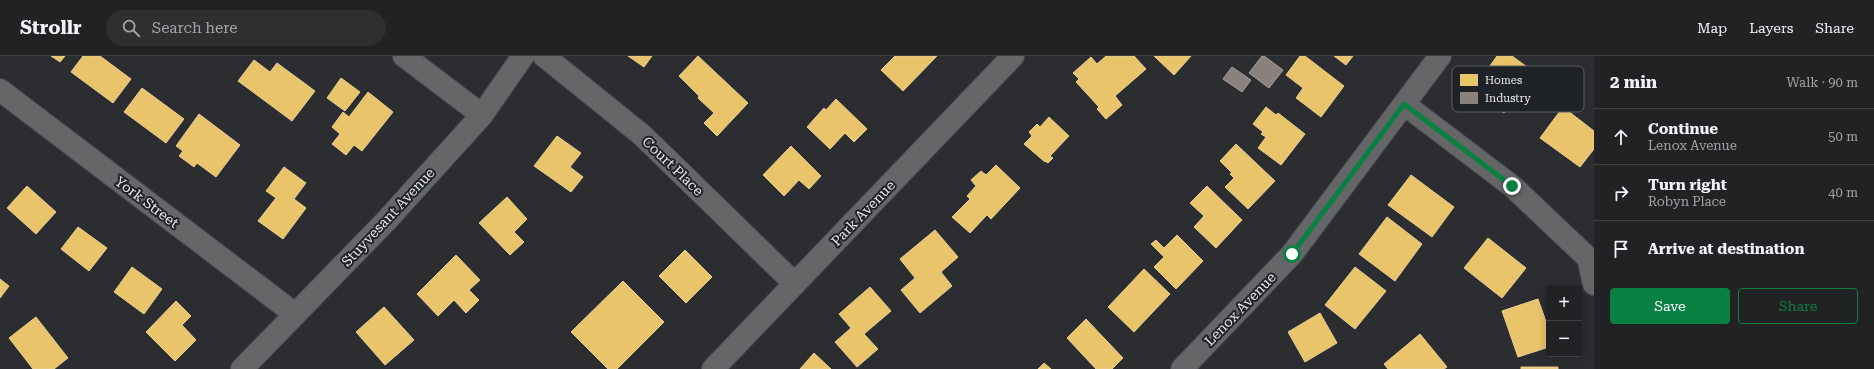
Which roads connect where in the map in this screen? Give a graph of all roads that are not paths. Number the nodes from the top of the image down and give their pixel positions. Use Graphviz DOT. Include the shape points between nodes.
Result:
graph roads {
  1 [pos="404,56"];
  2 [pos="523,56"];
  3 [pos="544,56"];
  4 [pos="1013,56"];
  5 [pos="1440,56"];
  6 [pos="0,90"];
  7 [pos="1404,104"];
  8 [pos="482,115"];
  9 [pos="795,284"];
  10 [pos="1594,284"];
  11 [pos="295,314"];
  12 [pos="242,369"];
  13 [pos="713,369"];
  14 [pos="1182,369"];
  1 -- 8 [label="street"];
  2 -- 8 [label="street, Stuyvesant Avenue"];
  3 -- 9 [label="street, Court Place" via="642,135"];
  4 -- 9 [label="street, Park Avenue"];
  5 -- 7 [label="street, Lenox Avenue"];
  6 -- 11 [label="street, York Street"];
  7 -- 10 [label="street" via="1512,186 1588,258"];
  7 -- 14 [label="street, Lenox Avenue" via="1292,254"];
  8 -- 11 [label="street, Stuyvesant Avenue" via="386,221"];
  9 -- 13 [label="street, Park Avenue"];
  11 -- 12 [label="street, Stuyvesant Avenue"];
}
